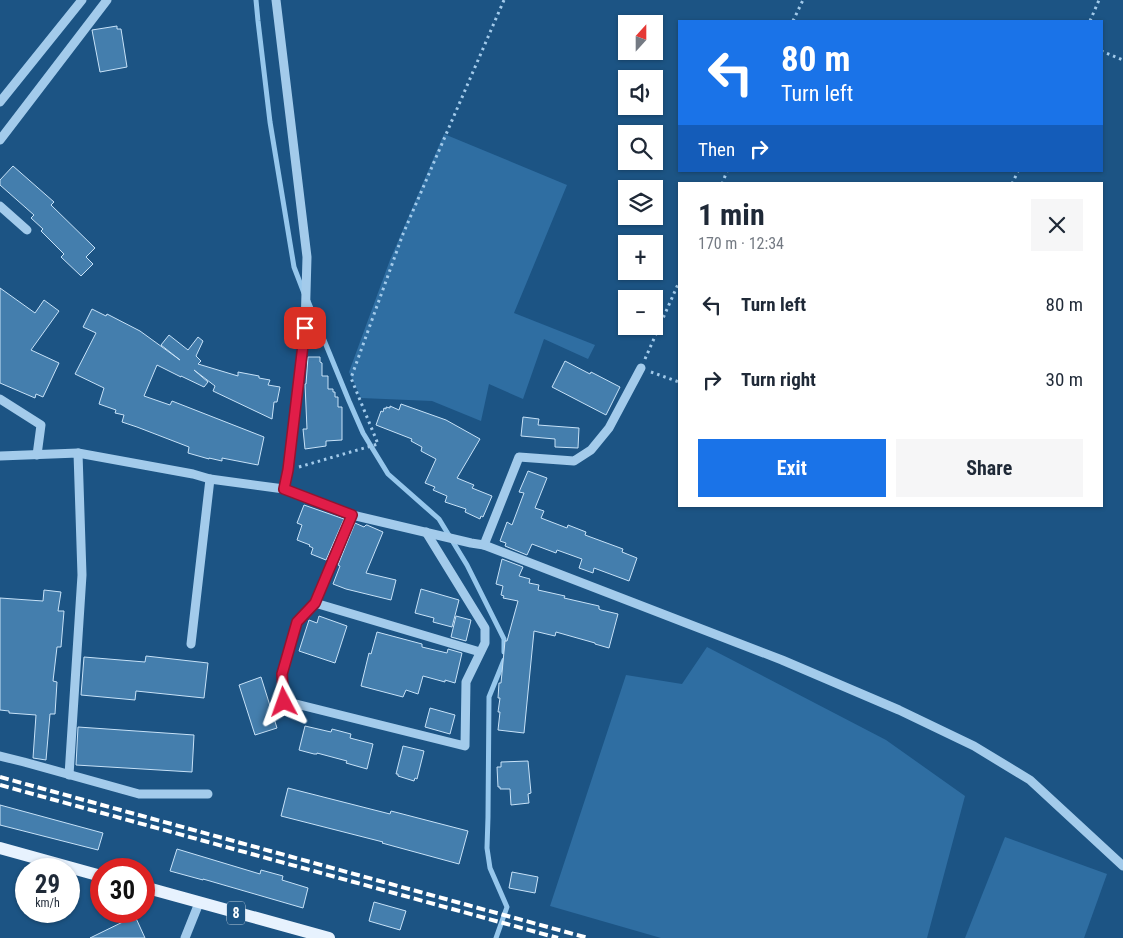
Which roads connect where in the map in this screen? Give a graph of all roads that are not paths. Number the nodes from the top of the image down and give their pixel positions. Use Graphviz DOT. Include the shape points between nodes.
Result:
graph roads {
  1 [pos="82,0"];
  2 [pos="107,0"];
  3 [pos="276,0"];
  4 [pos="0,102"];
  5 [pos="0,140"];
  6 [pos="0,206"];
  7 [pos="27,230"];
  8 [pos="641,368"];
  9 [pos="0,399"];
  10 [pos="78,453"];
  11 [pos="37,455"];
  12 [pos="0,456"];
  13 [pos="210,479"];
  14 [pos="284,489"];
  15 [pos="352,515"];
  16 [pos="426,532"];
  17 [pos="484,545"];
  18 [pos="315,603"];
  19 [pos="191,644"];
  20 [pos="480,652"];
  21 [pos="0,756"];
  22 [pos="69,775"];
  23 [pos="208,794"];
  24 [pos="0,848"];
  25 [pos="1123,866"];
  26 [pos="90,873"];
  27 [pos="155,890"];
  28 [pos="199,903"];
  29 [pos="185,938"];
  30 [pos="329,938"];
  1 -- 4 [label="street"];
  2 -- 5 [label="street"];
  3 -- 14 [label="street" via="306,257 305,328"];
  6 -- 7 [label="street"];
  8 -- 17 [label="street" via="609,428 591,450 574,461 518,457"];
  9 -- 11 [label="street" via="41,425"];
  10 -- 11 [label="street"];
  10 -- 13 [label="street"];
  10 -- 22 [label="street" via="82,575"];
  11 -- 12 [label="street"];
  13 -- 14 [label="street"];
  13 -- 19 [label="street"];
  14 -- 15 [label="street"];
  15 -- 16 [label="street"];
  15 -- 18 [label="street"];
  16 -- 17 [label="street"];
  16 -- 20 [label="street" via="485,628"];
  17 -- 25 [label="street" via="782,660 900,710 974,746 1030,780"];
  18 -- 20 [label="street"];
  18 -- 20 [label="street" via="297,622 282,674 284,702 465,746 466,682"];
  21 -- 22 [label="street"];
  22 -- 23 [label="street" via="139,794"];
  24 -- 26 [label="main road"];
  27 -- 28 [label="main road, 8"];
  28 -- 29 [label="street"];
  28 -- 30 [label="main road, 8"];
}
